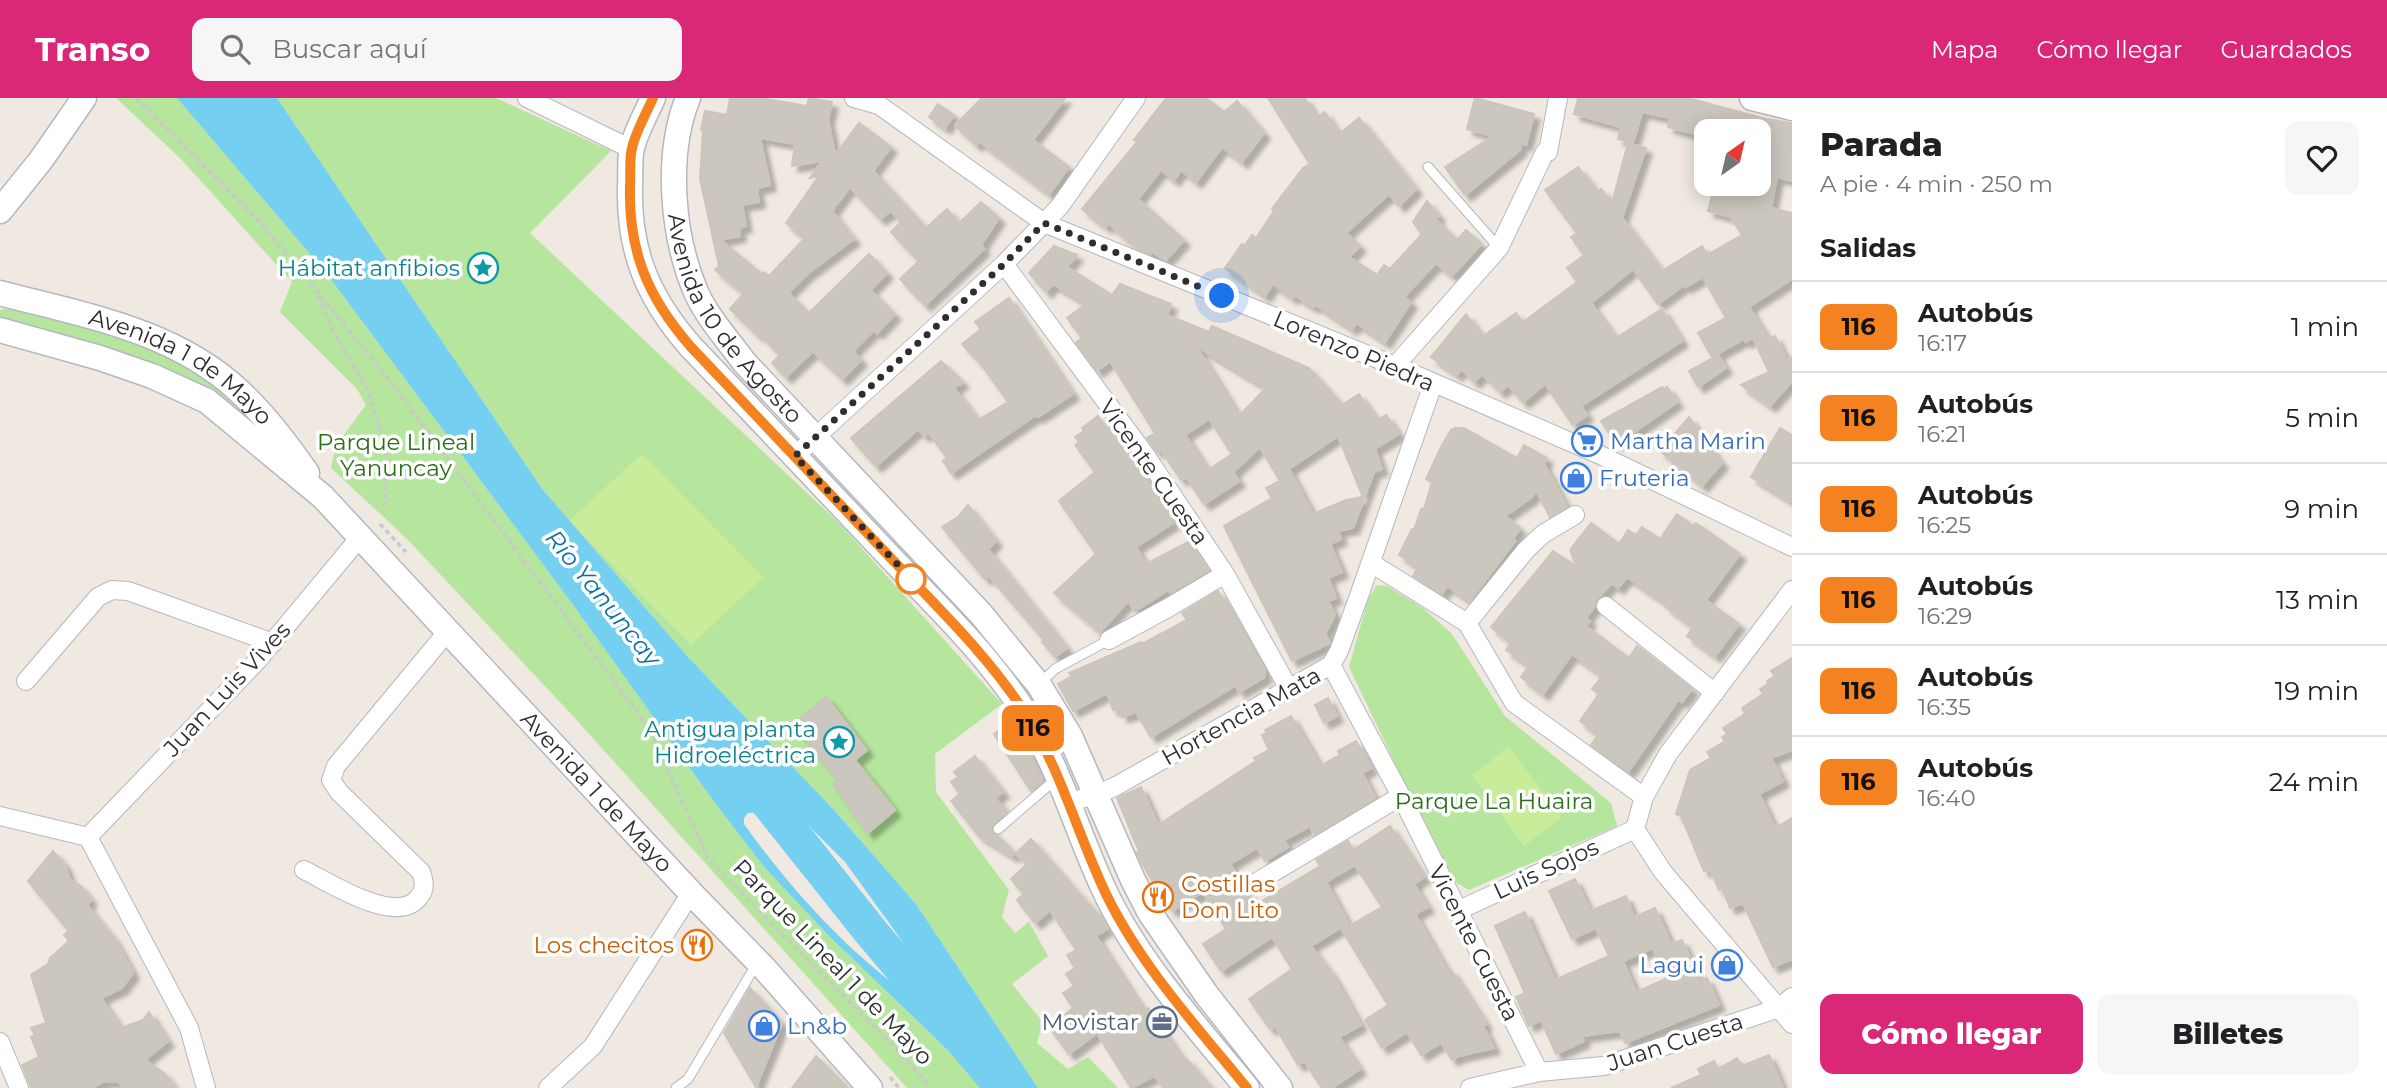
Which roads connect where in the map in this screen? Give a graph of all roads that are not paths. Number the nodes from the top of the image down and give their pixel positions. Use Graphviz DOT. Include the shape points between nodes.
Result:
graph roads {
  1 [pos="84,98"];
  2 [pos="527,98"];
  3 [pos="653,98"];
  4 [pos="688,98"];
  5 [pos="854,98"];
  6 [pos="1136,98"];
  7 [pos="1558,98"];
  8 [pos="1752,98"];
  9 [pos="879,101"];
  10 [pos="1792,108"];
  11 [pos="631,149"];
  12 [pos="1428,167"];
  13 [pos="0,211"];
  14 [pos="1044,223"];
  15 [pos="1499,248"];
  16 [pos="1004,264"];
  17 [pos="0,293"];
  18 [pos="0,330"];
  19 [pos="1395,366"];
  20 [pos="1433,384"];
  21 [pos="815,437"];
  22 [pos="795,456"];
  23 [pos="323,497"];
  24 [pos="1576,515"];
  25 [pos="361,536"];
  26 [pos="1792,547"];
  27 [pos="1371,563"];
  28 [pos="1225,574"];
  29 [pos="1792,590"];
  30 [pos="1606,606"];
  31 [pos="1467,623"];
  32 [pos="448,631"];
  33 [pos="1109,640"];
  34 [pos="273,643"];
  35 [pos="1331,665"];
  36 [pos="26,681"];
  37 [pos="1039,685"];
  38 [pos="1289,689"];
  39 [pos="1715,693"];
  40 [pos="1058,778"];
  41 [pos="1096,795"];
  42 [pos="1401,796"];
  43 [pos="1644,797"];
  44 [pos="1069,802"];
  45 [pos="0,816"];
  46 [pos="998,829"];
  47 [pos="1635,829"];
  48 [pos="88,837"];
  49 [pos="304,870"];
  50 [pos="1252,885"];
  51 [pos="691,893"];
  52 [pos="1457,911"];
  53 [pos="758,962"];
  54 [pos="1786,1002"];
  55 [pos="1792,1024"];
  56 [pos="0,1042"];
  57 [pos="1539,1072"];
  58 [pos="863,1086"];
  59 [pos="19,1088"];
  60 [pos="206,1088"];
  61 [pos="548,1088"];
  62 [pos="676,1088"];
  63 [pos="1247,1088"];
  64 [pos="1280,1088"];
  65 [pos="1470,1088"];
  1 -- 13 [label="main road"];
  2 -- 11 [label="street"];
  3 -- 11 [label="main road, Avenida 10 de Agosto"];
  4 -- 21 [label="main road, Avenida 10 de Agosto" via="676,148 676,221 696,292 744,362"];
  5 -- 9 [label="street, Lorenzo Piedra"];
  6 -- 14 [label="street"];
  7 -- 15 [label="street" via="1548,152"];
  8 -- 10 [label="main road"];
  9 -- 14 [label="street, Lorenzo Piedra"];
  11 -- 22 [label="main road, Avenida 10 de Agosto" via="629,215 636,256 652,294 673,327"];
  12 -- 15 [label="lane"];
  14 -- 16 [label="street"];
  14 -- 19 [label="street, Lorenzo Piedra"];
  15 -- 19 [label="street"];
  16 -- 21 [label="street"];
  16 -- 28 [label="street, Vicente Cuesta" via="1144,453"];
  17 -- 23 [label="main road, Avenida 1 de Mayo" via="118,324 202,363 239,391 289,447"];
  18 -- 23 [label="main road, Avenida 1 de Mayo" via="100,358 207,401"];
  19 -- 20 [label="street, Lorenzo Piedra"];
  20 -- 26 [label="street, Lorenzo Piedra" via="1598,454"];
  20 -- 27 [label="street, Hortencia Mata"];
  21 -- 22 [label="street"];
  21 -- 37 [label="main road, Avenida 10 de Agosto" via="981,614"];
  22 -- 40 [label="main road, Avenida 10 de Agosto" via="975,648 1026,715"];
  23 -- 25 [label="main road, Avenida 1 de Mayo"];
  24 -- 31 [label="street" via="1526,550"];
  25 -- 32 [label="main road, Avenida 1 de Mayo"];
  25 -- 34 [label="street, Juan Luis Vives"];
  27 -- 31 [label="street"];
  27 -- 35 [label="street, Hortencia Mata"];
  28 -- 33 [label="street"];
  28 -- 38 [label="street, Vicente Cuesta"];
  29 -- 39 [label="street"];
  30 -- 39 [label="street"];
  31 -- 43 [label="street" via="1514,703"];
  32 -- 49 [label="street" via="336,766 331,780 421,872 424,889 420,896 405,907 379,906"];
  32 -- 51 [label="main road, Avenida 1 de Mayo"];
  33 -- 37 [label="lane" via="1055,669"];
  34 -- 36 [label="street" via="128,591 112,590 98,597"];
  34 -- 48 [label="street, Juan Luis Vives"];
  35 -- 38 [label="street, Hortencia Mata"];
  35 -- 42 [label="street, Vicente Cuesta"];
  37 -- 41 [label="main road, Avenida 10 de Agosto" via="1070,736"];
  38 -- 41 [label="street, Hortencia Mata"];
  39 -- 43 [label="street" via="1668,754"];
  40 -- 44 [label="main road, Avenida 10 de Agosto"];
  40 -- 46 [label="lane"];
  41 -- 44 [label="street, Hortencia Mata"];
  41 -- 64 [label="main road, Avenida 10 de Agosto" via="1150,913"];
  42 -- 50 [label="street"];
  42 -- 52 [label="street, Vicente Cuesta"];
  43 -- 47 [label="street"];
  44 -- 63 [label="main road, Avenida 10 de Agosto" via="1108,897 1133,941"];
  45 -- 48 [label="street"];
  47 -- 52 [label="street, Luis Sojos"];
  47 -- 54 [label="street" via="1675,887"];
  48 -- 60 [label="street" via="189,1028"];
  51 -- 53 [label="main road, Avenida 1 de Mayo"];
  51 -- 61 [label="street" via="593,1046"];
  52 -- 57 [label="street, Vicente Cuesta"];
  53 -- 58 [label="main road, Avenida 1 de Mayo"];
  53 -- 62 [label="lane" via="688,1079"];
  54 -- 55 [label="street"];
  54 -- 57 [label="street, Juan Cuesta" via="1604,1066"];
  56 -- 59 [label="street"];
  57 -- 65 [label="street, Juan Cuesta"];
}
